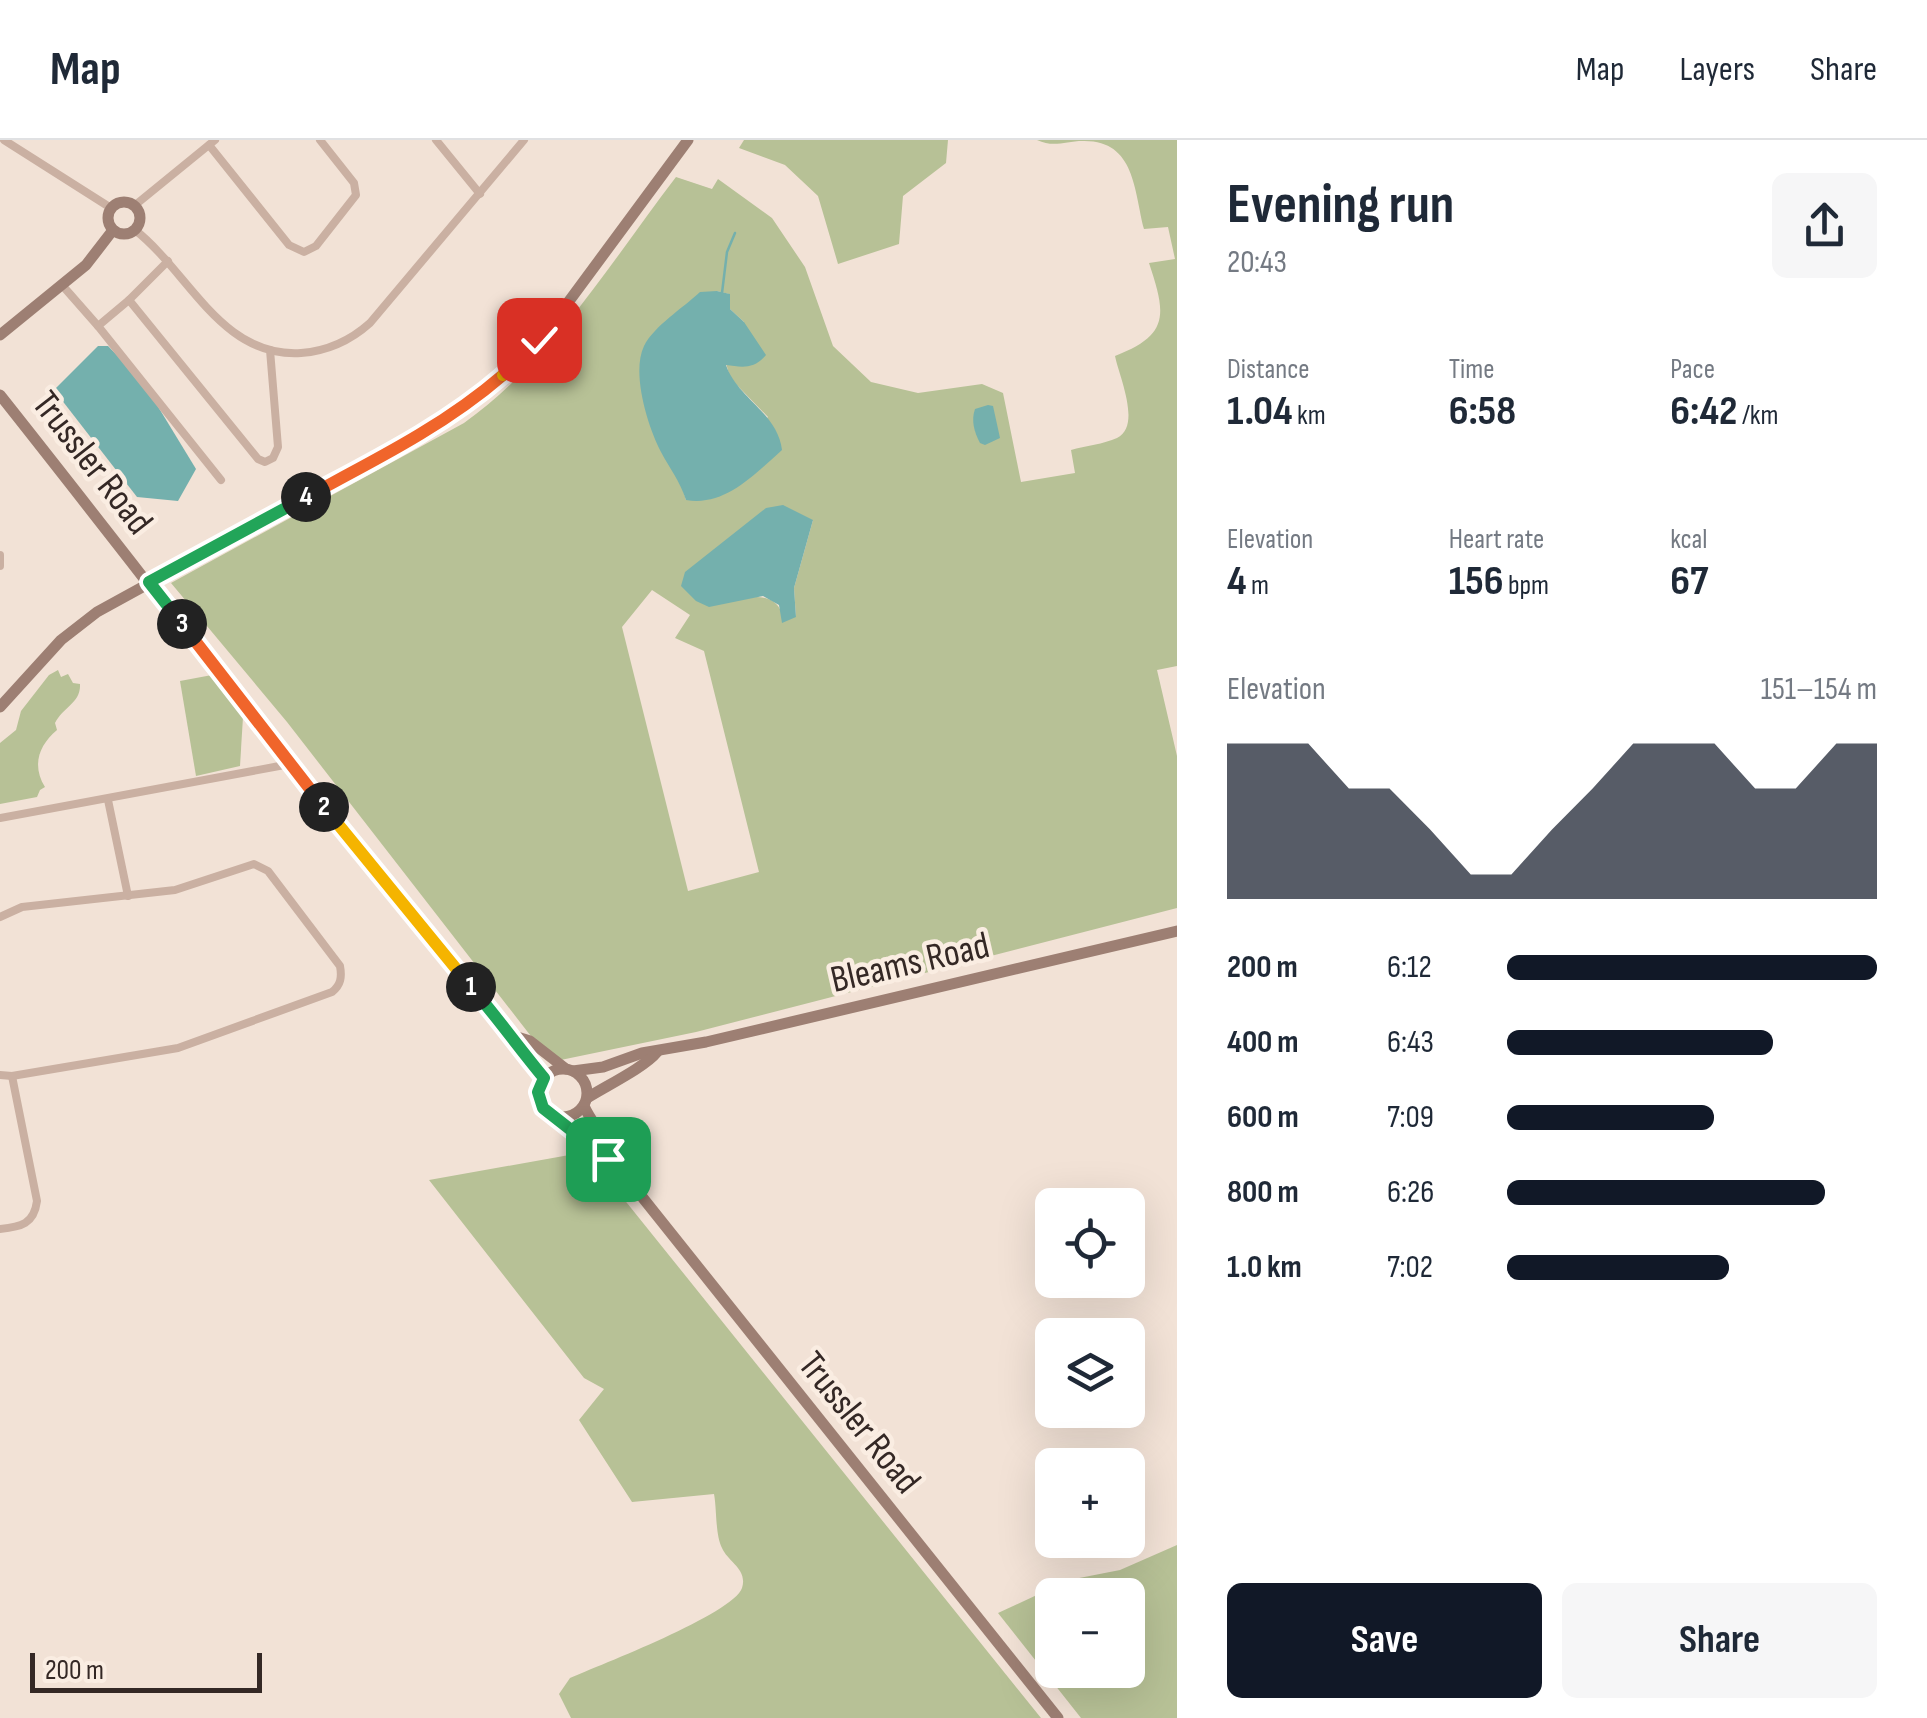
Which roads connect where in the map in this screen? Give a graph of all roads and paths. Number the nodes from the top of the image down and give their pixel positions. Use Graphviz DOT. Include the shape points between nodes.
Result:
graph roads {
  1 [pos="4,140"];
  2 [pos="320,140"];
  3 [pos="436,140"];
  4 [pos="524,140"];
  5 [pos="688,140"];
  6 [pos="212,143"];
  7 [pos="480,194"];
  8 [pos="134,206"];
  9 [pos="111,208"];
  10 [pos="113,230"];
  11 [pos="135,230"];
  12 [pos="168,261"];
  13 [pos="62,284"];
  14 [pos="129,300"];
  15 [pos="98,326"];
  16 [pos="0,335"];
  17 [pos="270,350"];
  18 [pos="0,395"];
  19 [pos="221,480"];
  20 [pos="0,555"];
  21 [pos="0,566"];
  22 [pos="149,582"];
  23 [pos="0,707"];
  24 [pos="290,764"];
  25 [pos="108,800"];
  26 [pos="0,818"];
  27 [pos="128,896"];
  28 [pos="0,917"];
  29 [pos="1177,931"];
  30 [pos="514,1036"];
  31 [pos="657,1052"];
  32 [pos="570,1070"];
  33 [pos="0,1074"];
  34 [pos="12,1076"];
  35 [pos="544,1078"];
  36 [pos="585,1102"];
  37 [pos="556,1117"];
  38 [pos="615,1163"];
  39 [pos="0,1230"];
  40 [pos="1058,1718"];
  1 -- 9 [label="street"];
  2 -- 6 [label="street" via="356,195 304,252 289,246"];
  3 -- 7 [label="street"];
  4 -- 7 [label="street"];
  5 -- 22 [label="main road" via="544,335 474,400"];
  6 -- 8 [label="street"];
  7 -- 17 [label="street" via="356,334 312,352"];
  8 -- 9 [label="main road"];
  8 -- 11 [label="main road" via="140,218"];
  9 -- 10 [label="main road"];
  10 -- 11 [label="main road"];
  10 -- 13 [label="main road" via="96,256"];
  11 -- 12 [label="street"];
  12 -- 14 [label="street"];
  12 -- 17 [label="street" via="224,326"];
  13 -- 15 [label="street"];
  13 -- 16 [label="main road"];
  14 -- 15 [label="street"];
  14 -- 17 [label="street" via="265,462 278,447"];
  15 -- 19 [label="street"];
  18 -- 22 [label="main road, Trussler Road"];
  20 -- 21 [label="street"];
  22 -- 23 [label="main road" via="72,630"];
  22 -- 24 [label="main road, Trussler Road"];
  24 -- 25 [label="street"];
  24 -- 30 [label="main road, Trussler Road"];
  25 -- 26 [label="street"];
  25 -- 27 [label="street"];
  27 -- 28 [label="street" via="22,907"];
  27 -- 34 [label="street" via="260,865 340,966 340,983 332,992 178,1048"];
  29 -- 31 [label="main road, Bleams Road"];
  30 -- 32 [label="main road, Trussler Road"];
  30 -- 35 [label="main road, Trussler Road"];
  31 -- 32 [label="main road, Bleams Road"];
  31 -- 36 [label="main road, Bleams Road"];
  32 -- 35 [label="main road"];
  32 -- 36 [label="main road" via="585,1082"];
  33 -- 34 [label="street"];
  34 -- 39 [label="street" via="36,1201 33,1218"];
  35 -- 37 [label="main road" via="540,1100"];
  36 -- 37 [label="main road" via="572,1116"];
  36 -- 38 [label="main road, Trussler Road"];
  37 -- 38 [label="main road, Trussler Road"];
  38 -- 40 [label="main road, Trussler Road"];
}
